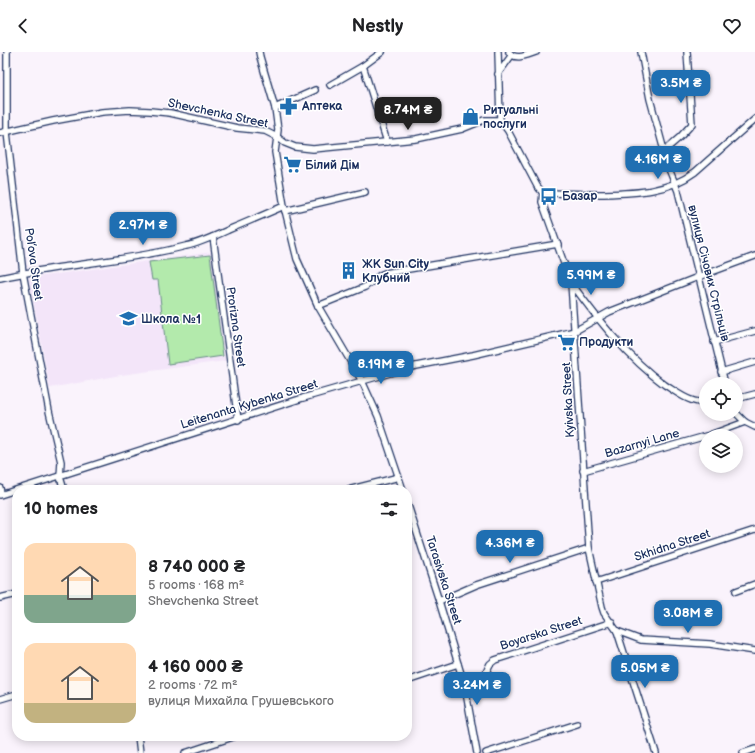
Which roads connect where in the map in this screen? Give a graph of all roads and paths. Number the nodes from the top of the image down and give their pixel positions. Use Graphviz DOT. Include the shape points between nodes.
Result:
graph roads {
  1 [pos="7,52"];
  2 [pos="259,52"];
  3 [pos="382,52"];
  4 [pos="498,52"];
  5 [pos="536,52"];
  6 [pos="641,52"];
  7 [pos="687,52"];
  8 [pos="510,54"];
  9 [pos="363,66"];
  10 [pos="498,74"];
  11 [pos="330,85"];
  12 [pos="315,90"];
  13 [pos="275,108"];
  14 [pos="755,119"];
  15 [pos="500,120"];
  16 [pos="7,132"];
  17 [pos="0,133"];
  18 [pos="277,137"];
  19 [pos="387,142"];
  20 [pos="664,151"];
  21 [pos="675,184"];
  22 [pos="365,192"];
  23 [pos="543,192"];
  24 [pos="285,208"];
  25 [pos="212,237"];
  26 [pos="558,244"];
  27 [pos="755,256"];
  28 [pos="23,272"];
  29 [pos="698,277"];
  30 [pos="0,278"];
  31 [pos="571,283"];
  32 [pos="318,306"];
  33 [pos="597,318"];
  34 [pos="574,331"];
  35 [pos="755,331"];
  36 [pos="714,342"];
  37 [pos="755,362"];
  38 [pos="721,372"];
  39 [pos="723,377"];
  40 [pos="362,381"];
  41 [pos="755,394"];
  42 [pos="743,397"];
  43 [pos="699,402"];
  44 [pos="238,420"];
  45 [pos="745,422"];
  46 [pos="755,427"];
  47 [pos="726,429"];
  48 [pos="699,438"];
  49 [pos="583,471"];
  50 [pos="60,477"];
  51 [pos="399,477"];
  52 [pos="28,485"];
  53 [pos="62,485"];
  54 [pos="368,485"];
  55 [pos="401,485"];
  56 [pos="12,489"];
  57 [pos="0,492"];
  58 [pos="412,517"];
  59 [pos="755,530"];
  60 [pos="588,548"];
  61 [pos="596,582"];
  62 [pos="755,584"];
  63 [pos="736,591"];
  64 [pos="12,595"];
  65 [pos="0,598"];
  66 [pos="439,601"];
  67 [pos="612,622"];
  68 [pos="617,631"];
  69 [pos="755,651"];
  70 [pos="458,664"];
  71 [pos="412,679"];
  72 [pos="465,687"];
  73 [pos="12,695"];
  74 [pos="0,698"];
  75 [pos="577,724"];
  76 [pos="139,741"];
  77 [pos="221,741"];
  78 [pos="755,749"];
  79 [pos="140,753"];
  80 [pos="185,753"];
  81 [pos="477,753"];
  82 [pos="486,753"];
  83 [pos="656,753"];
  84 [pos="743,753"];
  1 -- 16 [label="street, Pol’ova Street"];
  2 -- 13 [label="street"];
  3 -- 9 [label="street"];
  4 -- 10 [label="street"];
  5 -- 8 [label="street" via="515,58"];
  6 -- 20 [label="street, вулиця Січових Стрільців"];
  7 -- 20 [label="street" via="692,124"];
  8 -- 10 [label="street"];
  9 -- 11 [label="street"];
  9 -- 19 [label="street"];
  10 -- 15 [label="street"];
  12 -- 13 [label="street"];
  13 -- 18 [label="street"];
  14 -- 21 [label="street" via="695,172"];
  15 -- 19 [label="street, Shevchenka Street" via="484,120 445,133"];
  15 -- 23 [label="street, Kyivska Street" via="537,186"];
  16 -- 17 [label="street, Shevchenka Street"];
  16 -- 18 [label="street, Shevchenka Street" via="102,112 130,110 170,113 237,128 265,131"];
  16 -- 28 [label="street, Pol’ova Street"];
  18 -- 19 [label="street, Shevchenka Street" via="285,143 313,149"];
  18 -- 24 [label="street" via="275,152"];
  20 -- 21 [label="street, вулиця Січових Стрільців"];
  21 -- 23 [label="street" via="653,191 630,193"];
  21 -- 29 [label="street, вулиця Січових Стрільців"];
  22 -- 24 [label="street"];
  23 -- 26 [label="street, Kyivska Street" via="542,202"];
  24 -- 25 [label="street"];
  24 -- 32 [label="street" via="297,259"];
  25 -- 28 [label="street" via="188,246 153,254"];
  25 -- 44 [label="street, Prorizna Street"];
  26 -- 31 [label="street, Kyivska Street"];
  26 -- 32 [label="street" via="385,273 365,286"];
  27 -- 29 [label="street, Leitenanta Kybenka Street"];
  28 -- 30 [label="street"];
  28 -- 50 [label="street, Pol’ova Street" via="61,462"];
  29 -- 33 [label="street, Leitenanta Kybenka Street"];
  29 -- 36 [label="street, вулиця Січових Стрільців"];
  31 -- 33 [label="street"];
  31 -- 34 [label="street, Kyivska Street"];
  32 -- 40 [label="street"];
  33 -- 34 [label="street, Leitenanta Kybenka Street"];
  33 -- 43 [label="street" via="618,343 654,376 671,389"];
  34 -- 40 [label="street, Leitenanta Kybenka Street" via="411,367"];
  34 -- 49 [label="street, Kyivska Street"];
  35 -- 36 [label="street"];
  36 -- 38 [label="street, вулиця Січових Стрільців"];
  37 -- 38 [label="street"];
  38 -- 39 [label="street, вулиця Січових Стрільців"];
  40 -- 44 [label="street, Leitenanta Kybenka Street"];
  40 -- 51 [label="street" via="378,416"];
  41 -- 42 [label="street"];
  44 -- 50 [label="street, Leitenanta Kybenka Street"];
  45 -- 46 [label="street"];
  45 -- 47 [label="street, Bazarnyi Lane"];
  48 -- 49 [label="street, Bazarnyi Lane"];
  49 -- 60 [label="street, Kyivska Street"];
  50 -- 52 [label="street, Leitenanta Kybenka Street"];
  50 -- 53 [label="street, Pol’ova Street"];
  51 -- 54 [label="street"];
  51 -- 55 [label="street"];
  56 -- 57 [label="street, Leitenanta Kybenka Street"];
  58 -- 66 [label="street, Tarasivska Street"];
  59 -- 61 [label="street, Skhidna Street"];
  60 -- 61 [label="street, Kyivska Street"];
  60 -- 66 [label="street" via="476,585"];
  61 -- 67 [label="street, Kyivska Street" via="604,613"];
  62 -- 63 [label="street"];
  64 -- 65 [label="street"];
  66 -- 70 [label="street, Tarasivska Street"];
  67 -- 68 [label="street, Kyivska Street"];
  67 -- 72 [label="street, Boyarska Street" via="495,660 490,664 482,681"];
  68 -- 69 [label="street" via="641,640 733,646"];
  68 -- 83 [label="street, Kyivska Street"];
  70 -- 71 [label="street"];
  70 -- 72 [label="street, Tarasivska Street"];
  72 -- 81 [label="street, Tarasivska Street"];
  73 -- 74 [label="street"];
  75 -- 82 [label="street"];
  76 -- 79 [label="street"];
  77 -- 80 [label="street"];
  78 -- 84 [label="street"];
}
